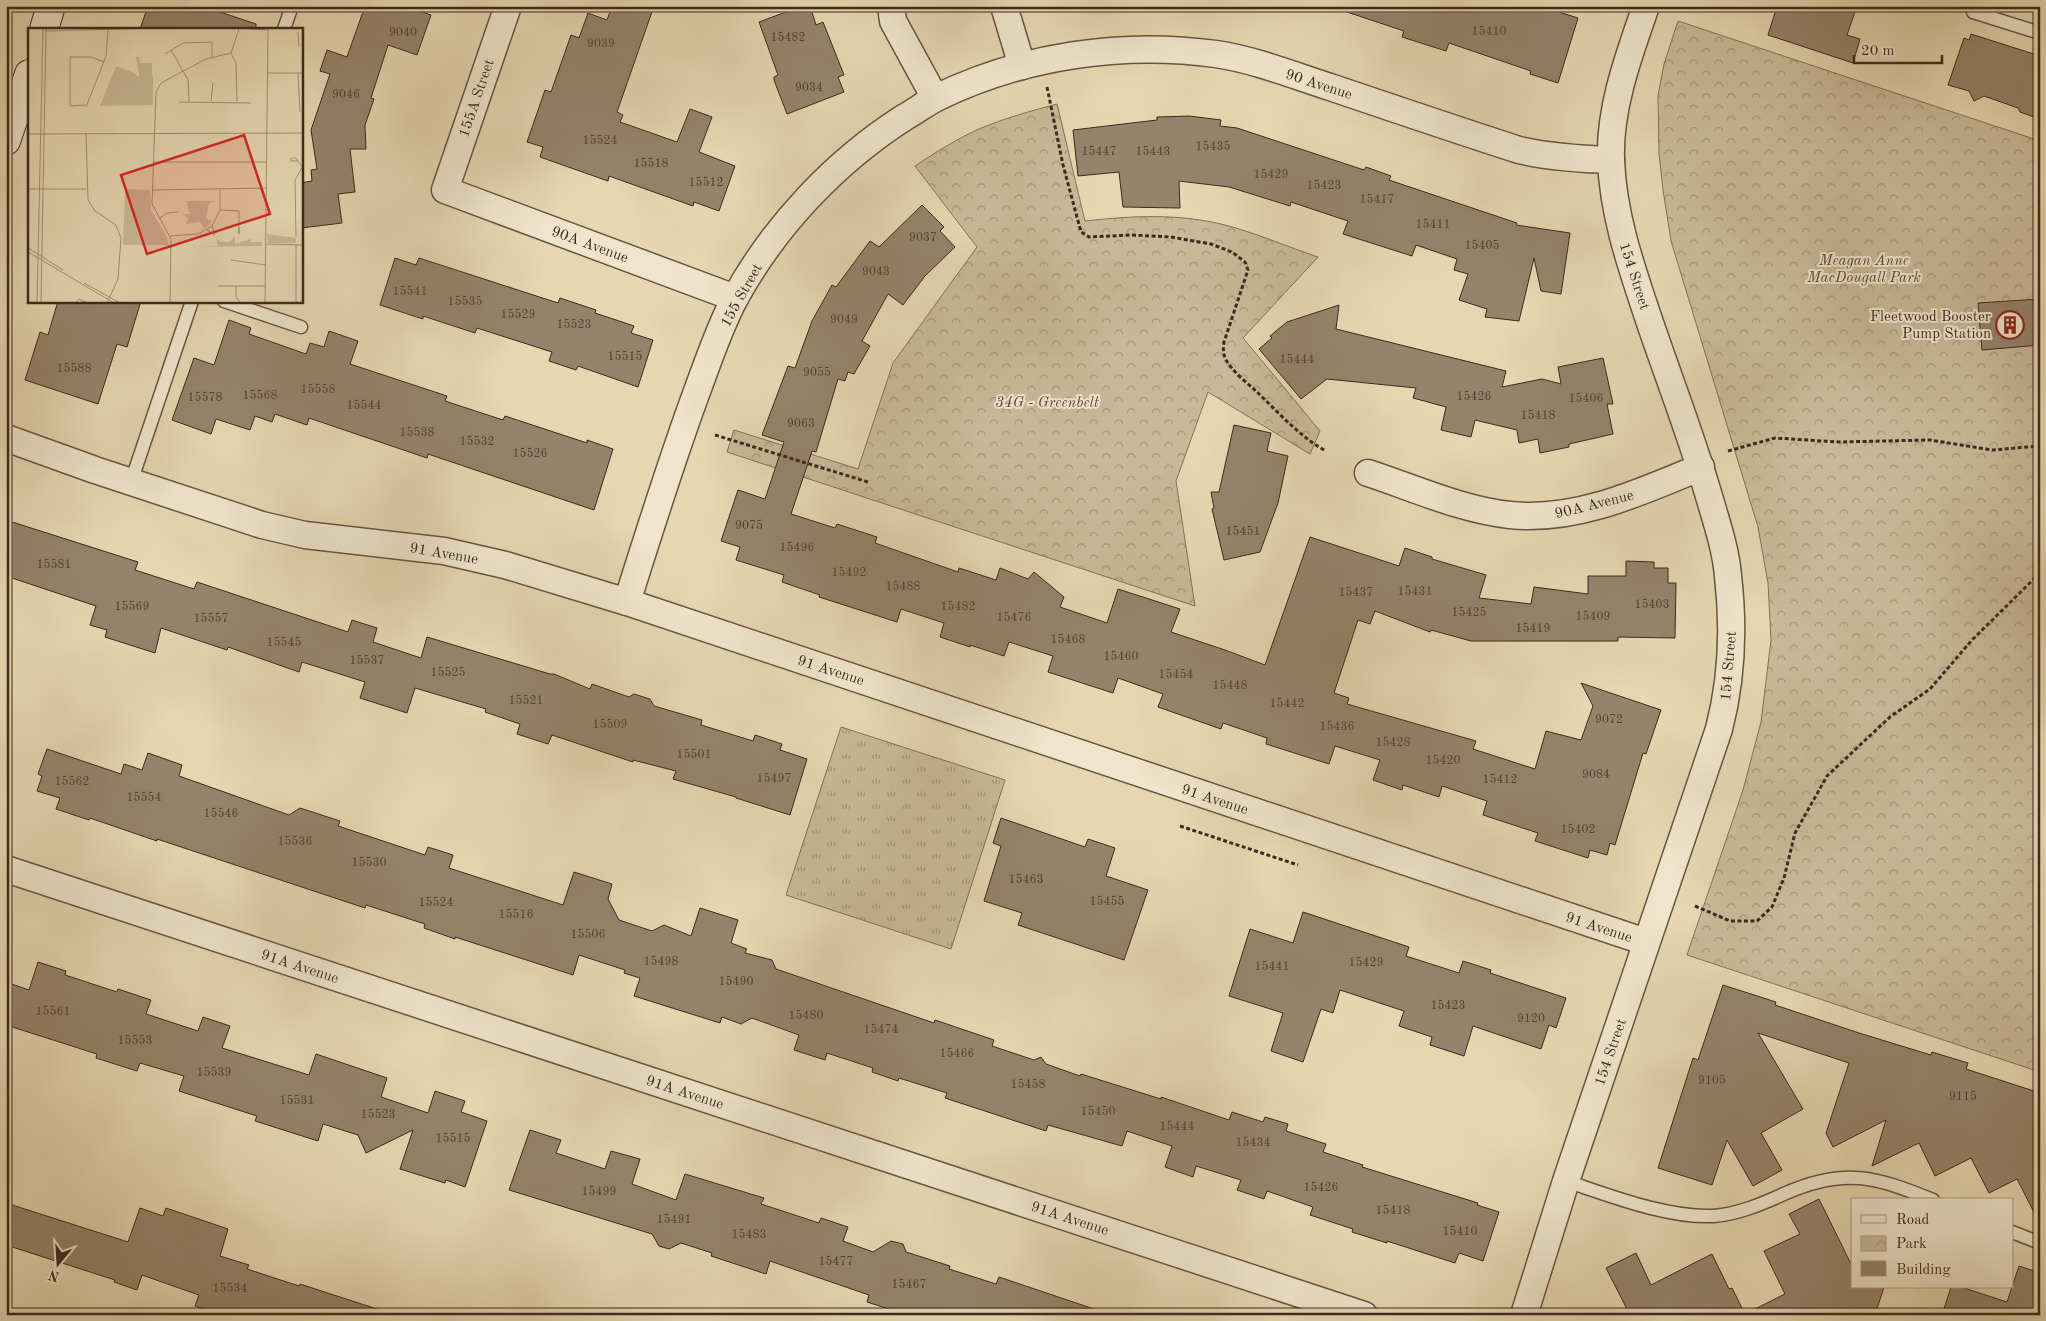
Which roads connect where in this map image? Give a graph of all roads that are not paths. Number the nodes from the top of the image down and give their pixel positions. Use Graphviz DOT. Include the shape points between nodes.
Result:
graph roads {
  1 [pos="51,6"];
  2 [pos="292,6"];
  3 [pos="508,6"];
  4 [pos="891,6"];
  5 [pos="1004,6"];
  6 [pos="1646,6"];
  7 [pos="1973,12"];
  8 [pos="44,28"];
  9 [pos="284,28"];
  10 [pos="2040,33"];
  11 [pos="1022,66"];
  12 [pos="28,77"];
  13 [pos="980,80"];
  14 [pos="935,98"];
  15 [pos="6,141"];
  16 [pos="1611,160"];
  17 [pos="445,190"];
  18 [pos="735,298"];
  19 [pos="192,302"];
  20 [pos="227,302"];
  21 [pos="301,327"];
  22 [pos="6,438"];
  23 [pos="1701,467"];
  24 [pos="1368,473"];
  25 [pos="131,482"];
  26 [pos="627,602"];
  27 [pos="6,869"];
  28 [pos="1646,942"];
  29 [pos="1566,1181"];
  30 [pos="1928,1198"];
  31 [pos="2014,1233"];
  32 [pos="2040,1243"];
  33 [pos="1364,1315"];
  34 [pos="1524,1315"];
  1 -- 8 [label="main road"];
  2 -- 9 [label="lane"];
  3 -- 17 [label="street, 155A Street"];
  4 -- 14 [label="street" via="893,21"];
  5 -- 11 [label="street"];
  6 -- 16 [label="street, 154 Street" via="1616,107"];
  7 -- 10 [label="lane"];
  11 -- 13 [label="street, 90 Avenue"];
  11 -- 16 [label="street, 90 Avenue" via="1118,49 1216,54 1247,60 1518,150 1543,156"];
  12 -- 15 [label="main road"];
  13 -- 14 [label="street, 155 Street"];
  14 -- 18 [label="street, 155 Street" via="854,153 806,200"];
  16 -- 23 [label="street, 154 Street" via="1618,220 1625,248"];
  17 -- 18 [label="street, 90A Avenue"];
  18 -- 26 [label="street, 155 Street" via="685,426"];
  19 -- 25 [label="lane"];
  20 -- 21 [label="lane"];
  22 -- 25 [label="street, 91 Avenue"];
  23 -- 24 [label="street, 90A Avenue" via="1646,490 1546,516 1492,512"];
  23 -- 28 [label="street, 154 Street" via="1728,574 1732,642 1730,671 1719,729"];
  25 -- 26 [label="street, 91 Avenue" via="262,525 305,534 444,551 505,565"];
  26 -- 28 [label="street, 91 Avenue"];
  27 -- 33 [label="street, 91A Avenue"];
  28 -- 29 [label="street, 154 Street"];
  29 -- 30 [label="lane" via="1635,1203 1714,1216 1738,1212 1802,1186 1834,1177 1886,1182"];
  29 -- 34 [label="street, 154 Street"];
  31 -- 32 [label="lane"];
}
